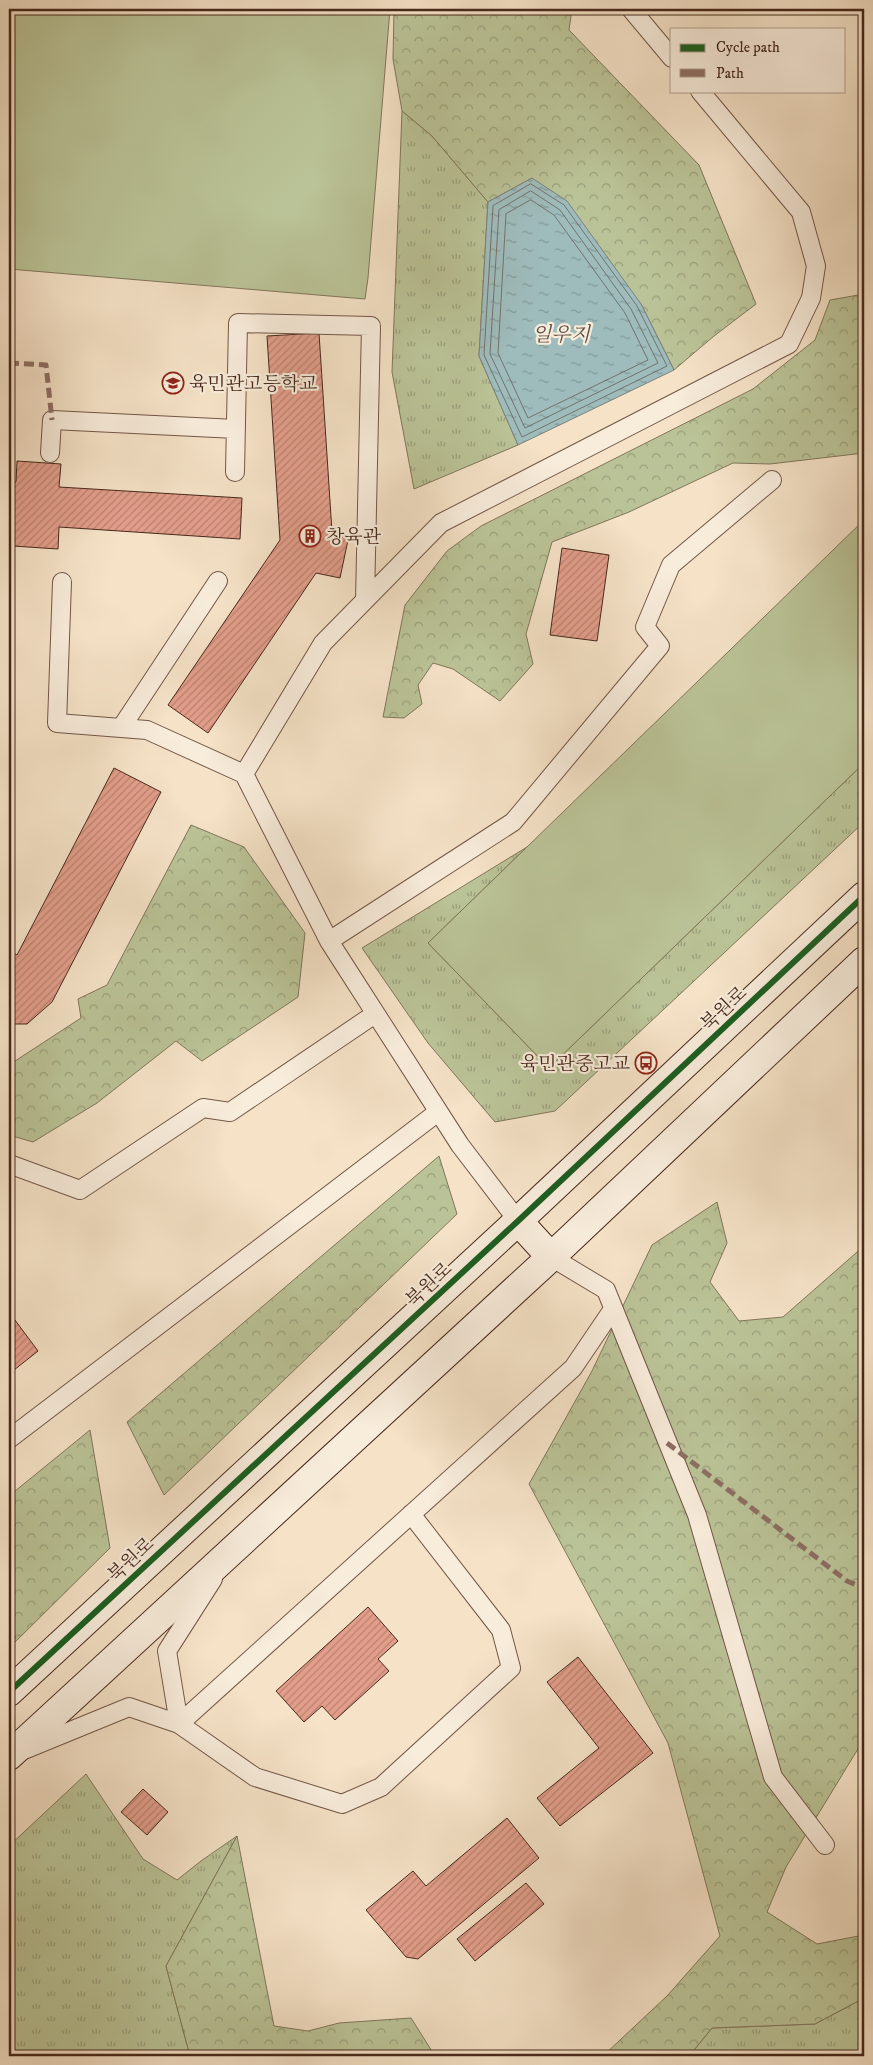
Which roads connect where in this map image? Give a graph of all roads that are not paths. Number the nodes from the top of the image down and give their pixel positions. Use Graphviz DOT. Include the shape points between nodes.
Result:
graph roads {
  1 [pos="630,9"];
  2 [pos="670,56"];
  3 [pos="701,92"];
  4 [pos="236,429"];
  5 [pos="50,453"];
  6 [pos="235,472"];
  7 [pos="772,480"];
  8 [pos="218,581"];
  9 [pos="62,582"];
  10 [pos="365,600"];
  11 [pos="121,728"];
  12 [pos="244,774"];
  13 [pos="864,896"];
  14 [pos="329,941"];
  15 [pos="864,961"];
  16 [pos="376,1014"];
  17 [pos="438,1112"];
  18 [pos="9,1164"];
  19 [pos="518,1221"];
  20 [pos="551,1257"];
  21 [pos="613,1310"];
  22 [pos="9,1439"];
  23 [pos="411,1514"];
  24 [pos="230,1552"];
  25 [pos="9,1692"];
  26 [pos="179,1724"];
  27 [pos="9,1756"];
  28 [pos="825,1845"];
  1 -- 2 [label="lane"];
  3 -- 10 [label="lane" via="801,212 816,266 811,298 789,344 441,523"];
  4 -- 5 [label="lane" via="52,420"];
  4 -- 6 [label="lane"];
  4 -- 10 [label="lane" via="238,323 371,326"];
  7 -- 14 [label="lane" via="671,564 645,627 660,646 513,822"];
  8 -- 11 [label="lane"];
  9 -- 11 [label="lane" via="57,723"];
  10 -- 12 [label="lane" via="323,643"];
  11 -- 12 [label="lane" via="148,730"];
  12 -- 14 [label="lane"];
  13 -- 19 [label="street, 북원로"];
  14 -- 16 [label="lane"];
  15 -- 20 [label="street"];
  16 -- 17 [label="lane"];
  16 -- 18 [label="lane" via="230,1112 203,1108 80,1190"];
  17 -- 19 [label="lane"];
  17 -- 22 [label="lane"];
  19 -- 20 [label="street"];
  19 -- 25 [label="street, 북원로"];
  20 -- 21 [label="lane" via="606,1290"];
  20 -- 24 [label="street"];
  21 -- 23 [label="lane" via="573,1368"];
  21 -- 28 [label="lane" via="696,1515 773,1777"];
  23 -- 26 [label="lane"];
  23 -- 26 [label="lane" via="501,1630 511,1668 381,1787 342,1804 263,1780"];
  24 -- 26 [label="lane" via="167,1651"];
  24 -- 27 [label="street"];
  26 -- 27 [label="lane" via="129,1707"];
}
